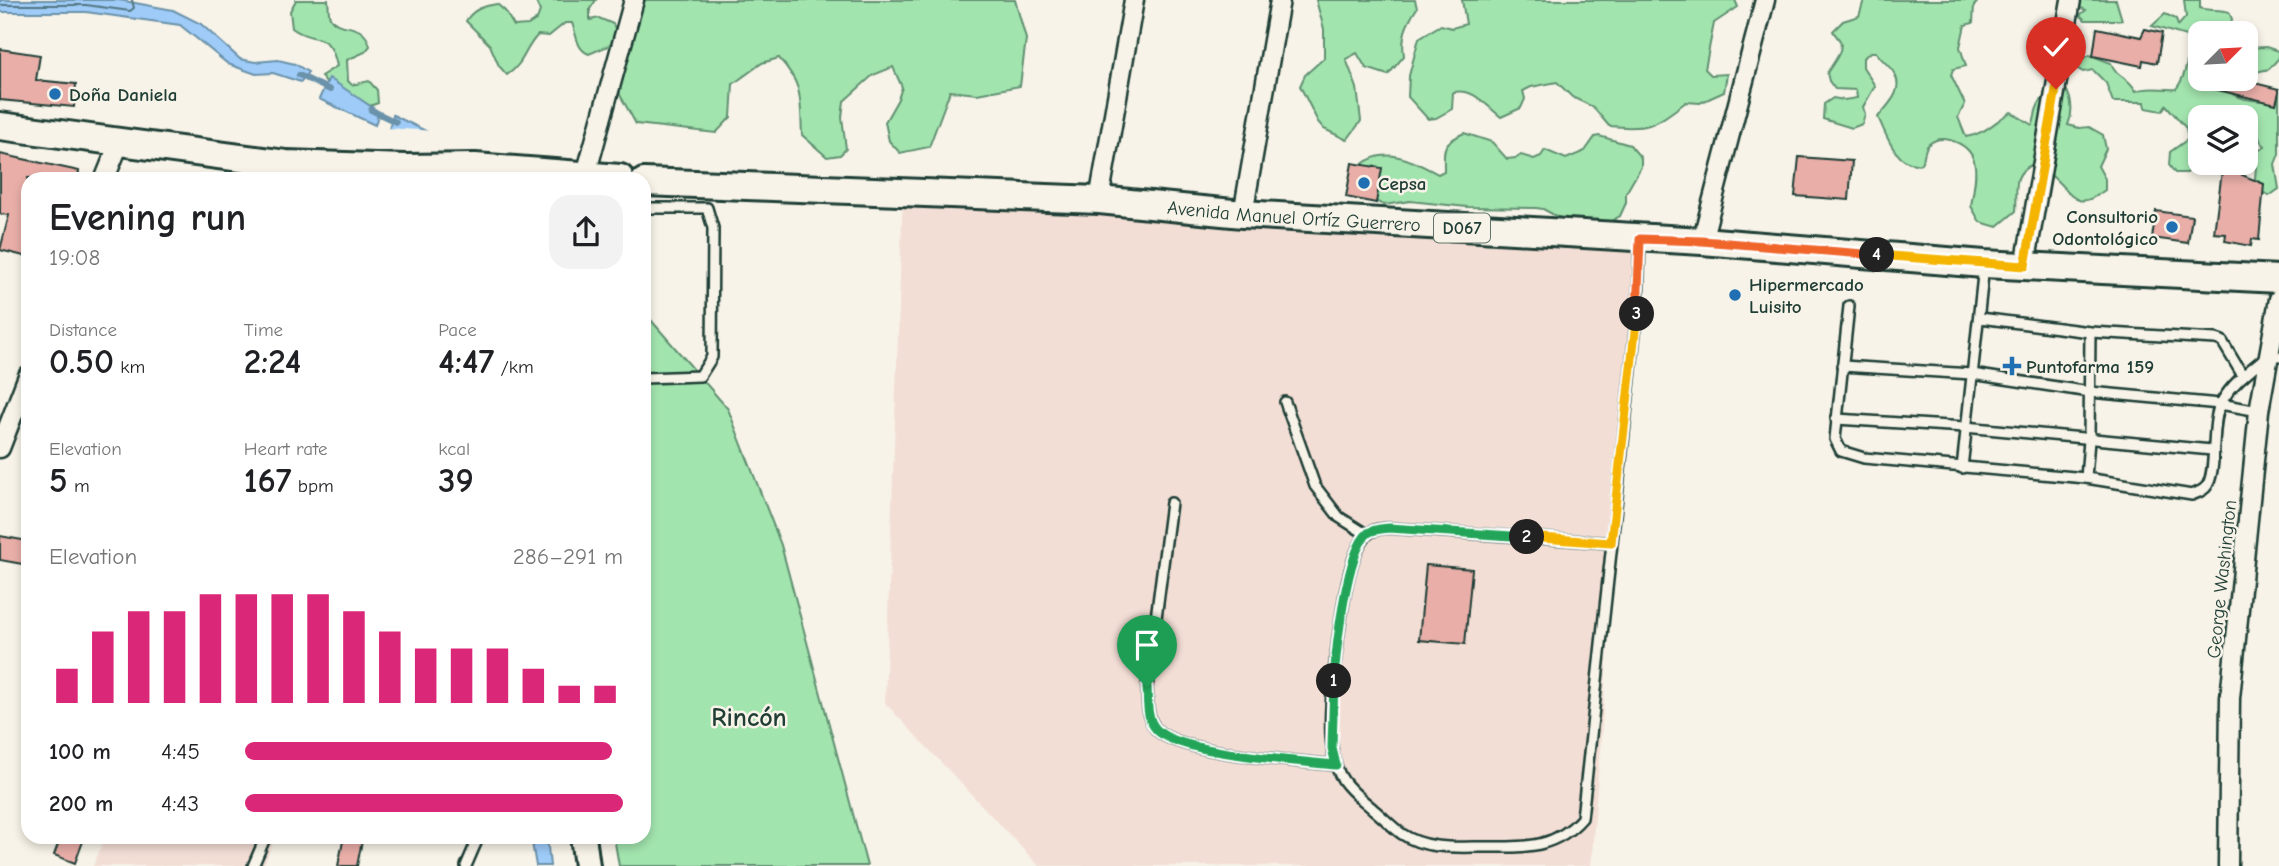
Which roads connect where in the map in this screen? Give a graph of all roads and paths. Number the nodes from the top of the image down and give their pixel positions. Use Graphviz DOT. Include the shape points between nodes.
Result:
graph roads {
  1 [pos="634,0"];
  2 [pos="1134,0"];
  3 [pos="1280,0"];
  4 [pos="1765,0"];
  5 [pos="2071,0"];
  6 [pos="0,126"];
  7 [pos="120,141"];
  8 [pos="107,172"];
  9 [pos="392,172"];
  10 [pos="587,172"];
  11 [pos="651,182"];
  12 [pos="1099,201"];
  13 [pos="651,208"];
  14 [pos="1243,214"];
  15 [pos="1640,239"];
  16 [pos="1702,241"];
  17 [pos="1984,264"];
  18 [pos="2025,266"];
  19 [pos="2279,279"];
  20 [pos="2279,299"];
  21 [pos="1849,306"];
  22 [pos="1980,318"];
  23 [pos="2090,332"];
  24 [pos="2273,357"];
  25 [pos="1842,366"];
  26 [pos="1972,374"];
  27 [pos="2243,376"];
  28 [pos="651,377"];
  29 [pos="2090,392"];
  30 [pos="21,394"];
  31 [pos="1285,402"];
  32 [pos="2220,404"];
  33 [pos="2259,411"];
  34 [pos="1836,419"];
  35 [pos="1965,427"];
  36 [pos="2089,440"];
  37 [pos="0,448"];
  38 [pos="2212,450"];
  39 [pos="1962,468"];
  40 [pos="2086,478"];
  41 [pos="1171,503"];
  42 [pos="1366,534"];
  43 [pos="1611,543"];
  44 [pos="1336,765"];
  45 [pos="263,844"];
  46 [pos="476,844"];
  47 [pos="584,844"];
  48 [pos="253,866"];
  49 [pos="466,866"];
  50 [pos="587,866"];
  51 [pos="2228,866"];
  1 -- 10 [label="street"];
  2 -- 12 [label="street"];
  3 -- 14 [label="street"];
  4 -- 16 [label="street"];
  5 -- 18 [label="street"];
  6 -- 7 [label="main road"];
  7 -- 8 [label="street"];
  7 -- 9 [label="main road" via="286,164"];
  11 -- 12 [label="main road, Avenida Manuel Ortíz Guerrero / D067"];
  12 -- 14 [label="main road, Avenida Manuel Ortíz Guerrero / D067"];
  13 -- 28 [label="lane" via="707,208 713,228 712,357 701,376"];
  14 -- 15 [label="main road, Avenida Manuel Ortíz Guerrero / D067"];
  15 -- 16 [label="main road, Avenida Manuel Ortíz Guerrero / D067"];
  15 -- 43 [label="lane" via="1639,305"];
  16 -- 17 [label="main road, Avenida Manuel Ortíz Guerrero / D067"];
  17 -- 18 [label="main road, Avenida Manuel Ortíz Guerrero / D067"];
  17 -- 22 [label="lane"];
  18 -- 19 [label="main road, Avenida Manuel Ortíz Guerrero / D067"];
  20 -- 24 [label="street, George Washington"];
  21 -- 25 [label="lane"];
  22 -- 23 [label="lane"];
  22 -- 26 [label="lane"];
  23 -- 27 [label="lane" via="2217,339"];
  23 -- 29 [label="lane"];
  24 -- 27 [label="lane"];
  24 -- 33 [label="street, George Washington"];
  25 -- 26 [label="lane"];
  25 -- 34 [label="lane"];
  26 -- 29 [label="lane"];
  26 -- 35 [label="lane"];
  27 -- 32 [label="lane"];
  29 -- 32 [label="lane"];
  29 -- 36 [label="lane"];
  30 -- 37 [label="street"];
  31 -- 42 [label="lane" via="1315,486 1339,517"];
  32 -- 33 [label="lane"];
  32 -- 38 [label="lane"];
  33 -- 51 [label="street, George Washington" via="2230,698"];
  34 -- 35 [label="lane"];
  34 -- 39 [label="lane" via="1835,439 1841,451 1864,458"];
  35 -- 36 [label="lane"];
  35 -- 39 [label="lane"];
  36 -- 38 [label="lane"];
  36 -- 40 [label="lane"];
  38 -- 40 [label="lane" via="2212,477 2206,488 2192,495"];
  39 -- 40 [label="lane"];
  41 -- 44 [label="lane" via="1147,687 1148,716 1154,728 1164,737 1228,754"];
  42 -- 43 [label="lane" via="1389,528"];
  42 -- 44 [label="lane" via="1343,601 1332,713"];
  43 -- 44 [label="lane" via="1581,818 1574,827 1546,844 1519,847 1418,843 1352,791"];
  45 -- 48 [label="lane"];
  46 -- 49 [label="lane"];
  47 -- 50 [label="main road"];
}
